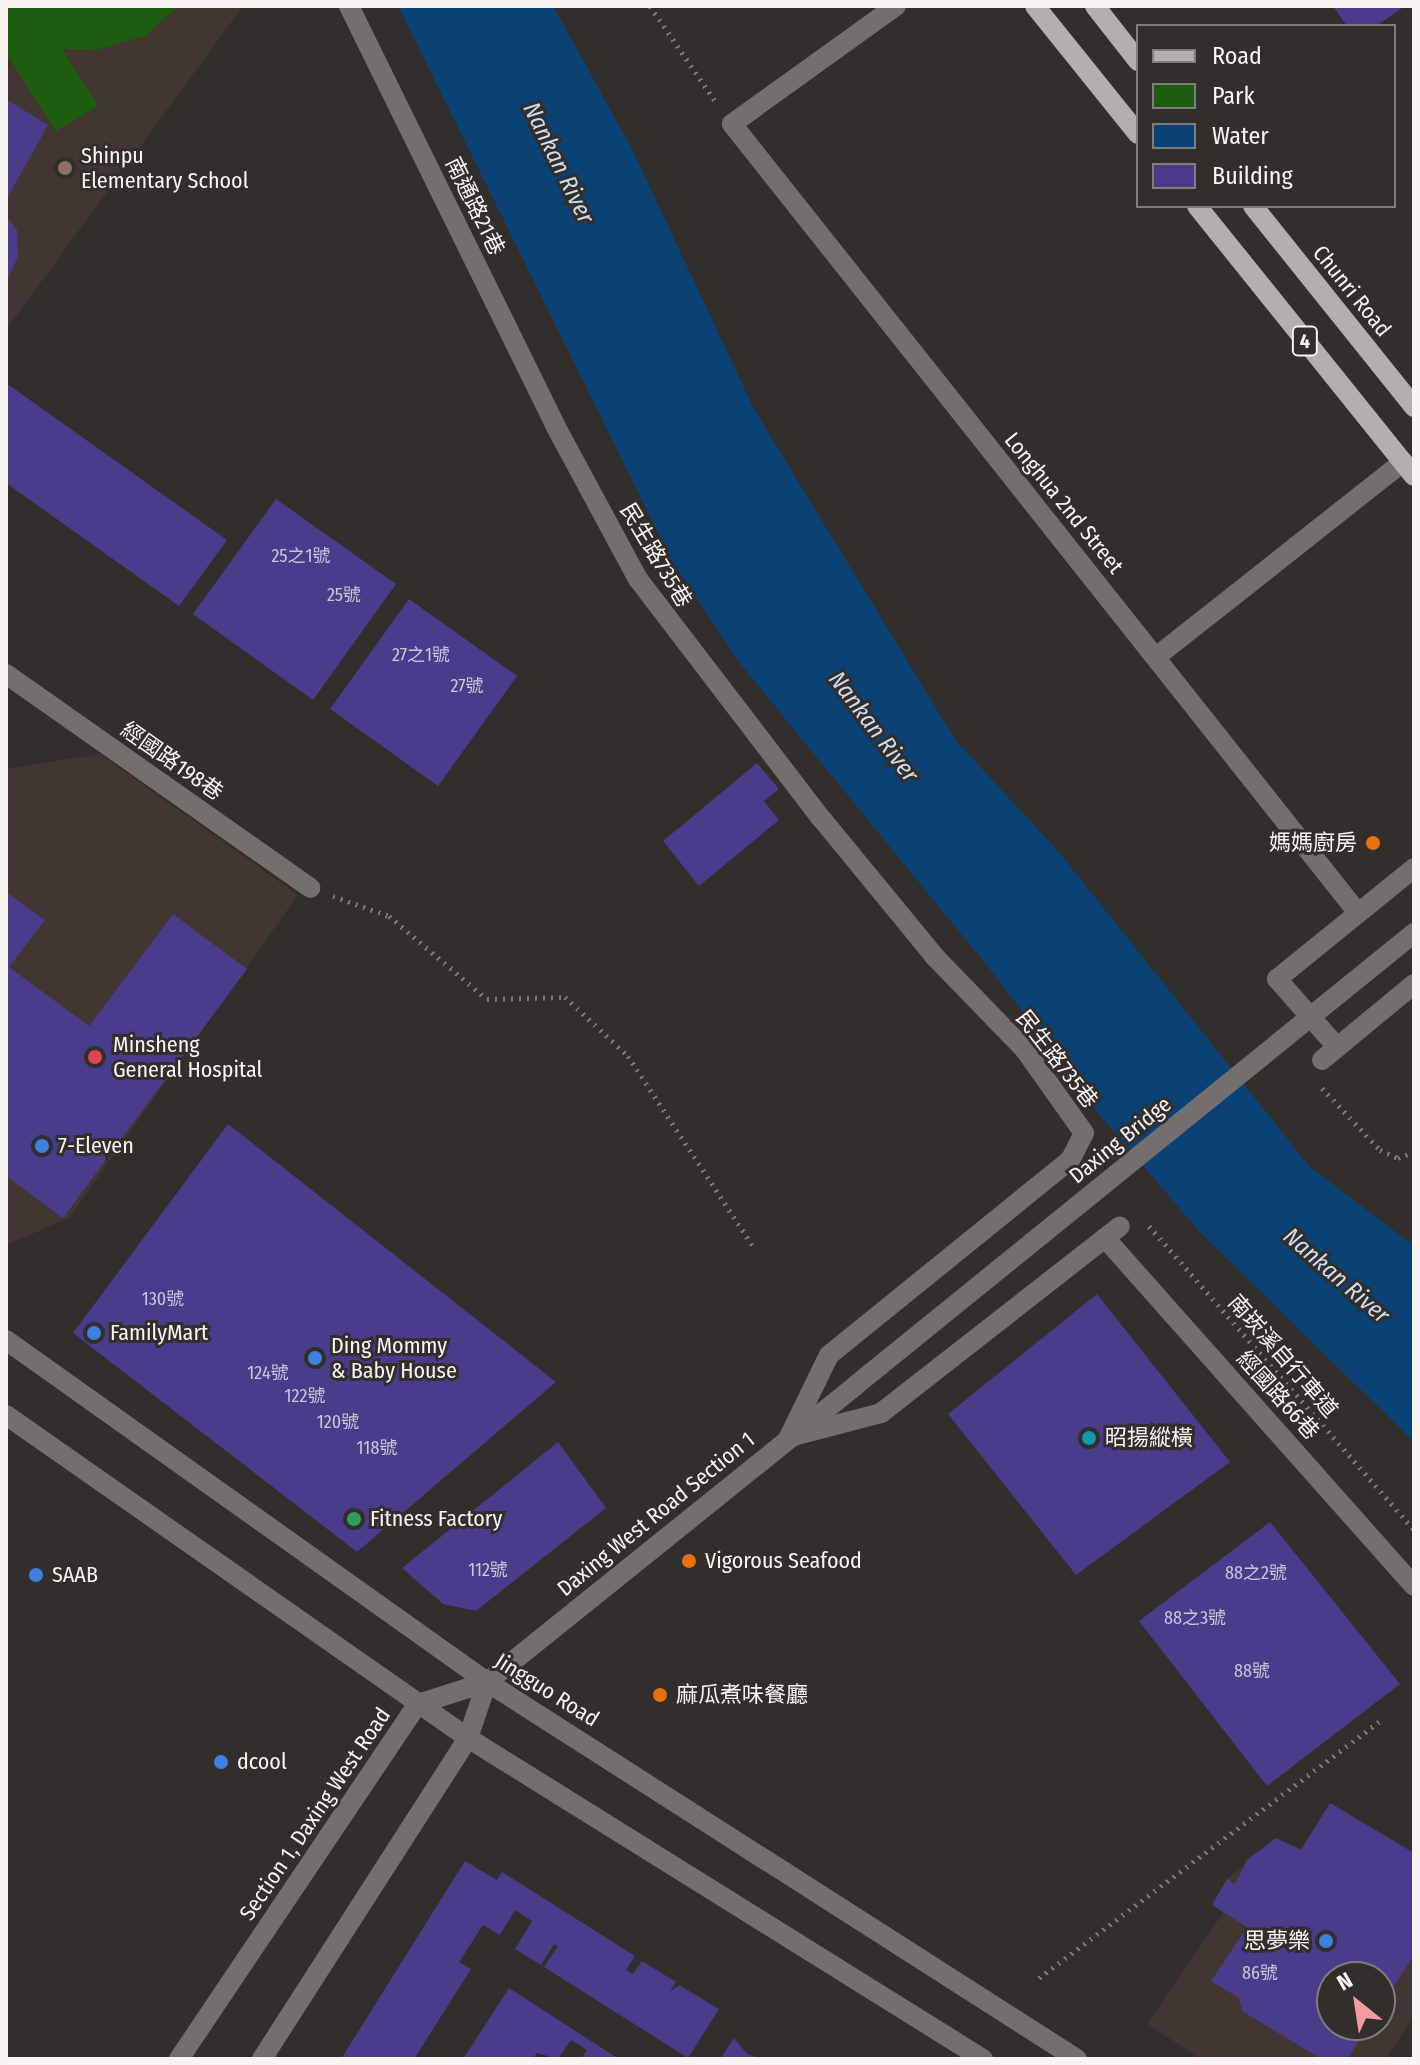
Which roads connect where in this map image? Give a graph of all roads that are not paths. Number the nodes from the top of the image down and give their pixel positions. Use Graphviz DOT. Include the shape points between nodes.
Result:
graph roads {
  1 [pos="349,6"];
  2 [pos="896,6"];
  3 [pos="1035,6"];
  4 [pos="1095,6"];
  5 [pos="1136,58"];
  6 [pos="1136,132"];
  7 [pos="1199,208"];
  8 [pos="1255,208"];
  9 [pos="1414,407"];
  10 [pos="556,427"];
  11 [pos="1408,469"];
  12 [pos="1156,657"];
  13 [pos="6,674"];
  14 [pos="1414,868"];
  15 [pos="310,888"];
  16 [pos="1358,913"];
  17 [pos="1414,933"];
  18 [pos="1414,984"];
  19 [pos="6,1340"];
  20 [pos="856,1385"];
  21 [pos="6,1415"];
  22 [pos="789,1437"];
  23 [pos="1414,1586"];
  24 [pos="487,1682"];
  25 [pos="418,1704"];
  26 [pos="468,1738"];
  27 [pos="179,2059"];
  28 [pos="262,2059"];
  29 [pos="983,2059"];
  30 [pos="1077,2059"];
  1 -- 10 [label="street, 南通路21巷"];
  2 -- 12 [label="street, Longhua 2nd Street" via="732,124"];
  3 -- 6 [label="main road"];
  4 -- 5 [label="main road"];
  7 -- 11 [label="main road, 4"];
  8 -- 9 [label="main road, Chunri Road / 4"];
  10 -- 22 [label="street, 民生路735巷" via="638,579 683,642 935,957 1025,1050 1084,1133 1070,1160 829,1355"];
  11 -- 12 [label="street"];
  12 -- 16 [label="street, Longhua 2nd Street"];
  13 -- 15 [label="street, 經國路198巷"];
  14 -- 16 [label="street"];
  16 -- 18 [label="street" via="1277,979 1330,1054"];
  17 -- 20 [label="street, Daxing Bridge, bridge"];
  19 -- 24 [label="street, Jingguo Road"];
  20 -- 22 [label="street, Daxing West Road Section 1"];
  21 -- 25 [label="street"];
  22 -- 23 [label="street, 經國路66巷" via="881,1413 1113,1232"];
  22 -- 24 [label="street, Daxing West Road Section 1"];
  24 -- 25 [label="street, Section 1, Daxing West Road"];
  24 -- 26 [label="street"];
  24 -- 30 [label="street, Jingguo Road"];
  25 -- 26 [label="street"];
  25 -- 27 [label="street, Section 1, Daxing West Road"];
  26 -- 28 [label="street"];
  26 -- 29 [label="street"];
}
